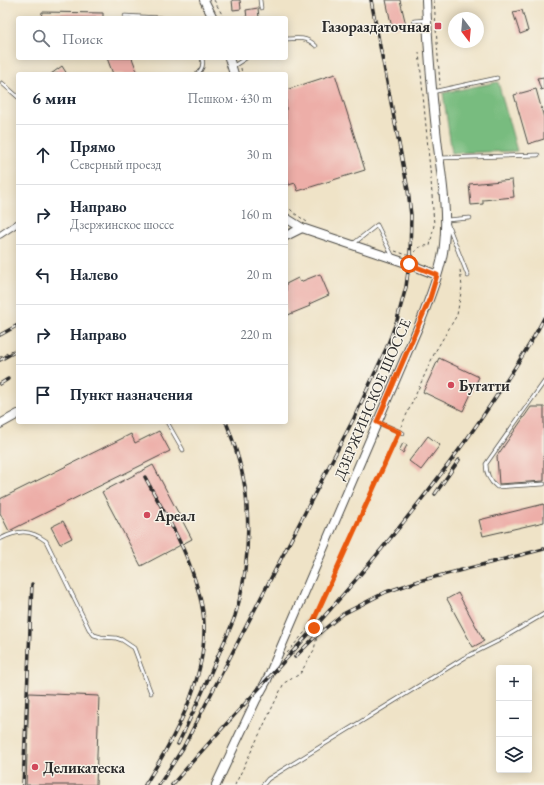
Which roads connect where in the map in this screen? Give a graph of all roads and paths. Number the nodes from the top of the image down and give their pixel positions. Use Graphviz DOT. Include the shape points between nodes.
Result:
graph roads {
  1 [pos="204,0"];
  2 [pos="214,0"];
  3 [pos="260,0"];
  4 [pos="426,0"];
  5 [pos="434,0"];
  6 [pos="261,8"];
  7 [pos="212,16"];
  8 [pos="223,16"];
  9 [pos="427,20"];
  10 [pos="414,21"];
  11 [pos="288,39"];
  12 [pos="316,46"];
  13 [pos="419,52"];
  14 [pos="202,60"];
  15 [pos="230,60"];
  16 [pos="244,60"];
  17 [pos="233,70"];
  18 [pos="200,72"];
  19 [pos="497,78"];
  20 [pos="2,83"];
  21 [pos="441,90"];
  22 [pos="432,92"];
  23 [pos="16,95"];
  24 [pos="538,155"];
  25 [pos="439,158"];
  26 [pos="470,218"];
  27 [pos="288,219"];
  28 [pos="446,219"];
  29 [pos="16,224"];
  30 [pos="302,228"];
  31 [pos="0,235"];
  32 [pos="288,235"];
  33 [pos="352,246"];
  34 [pos="430,246"];
  35 [pos="395,260"];
  36 [pos="459,264"];
  37 [pos="437,275"];
  38 [pos="468,276"];
  39 [pos="16,348"];
  40 [pos="0,356"];
  41 [pos="544,382"];
  42 [pos="16,415"];
  43 [pos="377,422"];
  44 [pos="0,424"];
  45 [pos="168,424"];
  46 [pos="399,432"];
  47 [pos="403,433"];
  48 [pos="183,450"];
  49 [pos="544,484"];
  50 [pos="0,539"];
  51 [pos="544,614"];
  52 [pos="312,624"];
  53 [pos="284,657"];
  54 [pos="151,694"];
  55 [pos="216,785"];
  56 [pos="235,785"];
  57 [pos="263,785"];
  1 -- 7 [label="main road"];
  2 -- 8 [label="path"];
  3 -- 6 [label="lane"];
  4 -- 9 [label="main road, ДЗЕРЖИНСКОЕ ШОССЕ"];
  5 -- 21 [label="path"];
  9 -- 10 [label="lane"];
  9 -- 22 [label="main road, ДЗЕРЖИНСКОЕ ШОССЕ"];
  11 -- 12 [label="lane" via="303,38"];
  13 -- 34 [label="path" via="434,224"];
  14 -- 18 [label="lane"];
  15 -- 17 [label="main road"];
  16 -- 17 [label="lane"];
  19 -- 21 [label="lane"];
  20 -- 23 [label="lane"];
  21 -- 22 [label="lane"];
  22 -- 25 [label="main road, ДЗЕРЖИНСКОЕ ШОССЕ"];
  24 -- 25 [label="lane"];
  25 -- 28 [label="main road, ДЗЕРЖИНСКОЕ ШОССЕ"];
  26 -- 28 [label="lane"];
  27 -- 30 [label="main road"];
  28 -- 37 [label="main road, ДЗЕРЖИНСКОЕ ШОССЕ" via="444,247"];
  28 -- 38 [label="lane"];
  29 -- 31 [label="street"];
  30 -- 32 [label="main road"];
  30 -- 33 [label="main road"];
  33 -- 35 [label="main road"];
  33 -- 35 [label="lane" via="377,225"];
  35 -- 37 [label="main road"];
  36 -- 46 [label="path" via="462,287 457,315 436,352"];
  37 -- 43 [label="main road, ДЗЕРЖИНСКОЕ ШОССЕ" via="430,298"];
  39 -- 40 [label="path"];
  41 -- 49 [label="lane" via="486,464 488,475 497,487"];
  42 -- 44 [label="main road"];
  43 -- 46 [label="lane"];
  43 -- 55 [label="main road, ДЗЕРЖИНСКОЕ ШОССЕ" via="267,680"];
  45 -- 48 [label="lane"];
  46 -- 47 [label="lane"];
  46 -- 52 [label="path"];
  50 -- 54 [label="lane" via="20,532 29,532 46,541 89,630 94,635 122,640 134,648"];
  51 -- 57 [label="lane" via="464,658 268,779"];
  52 -- 53 [label="path"];
  52 -- 56 [label="path" via="316,636 314,650 300,674 284,683"];
}
